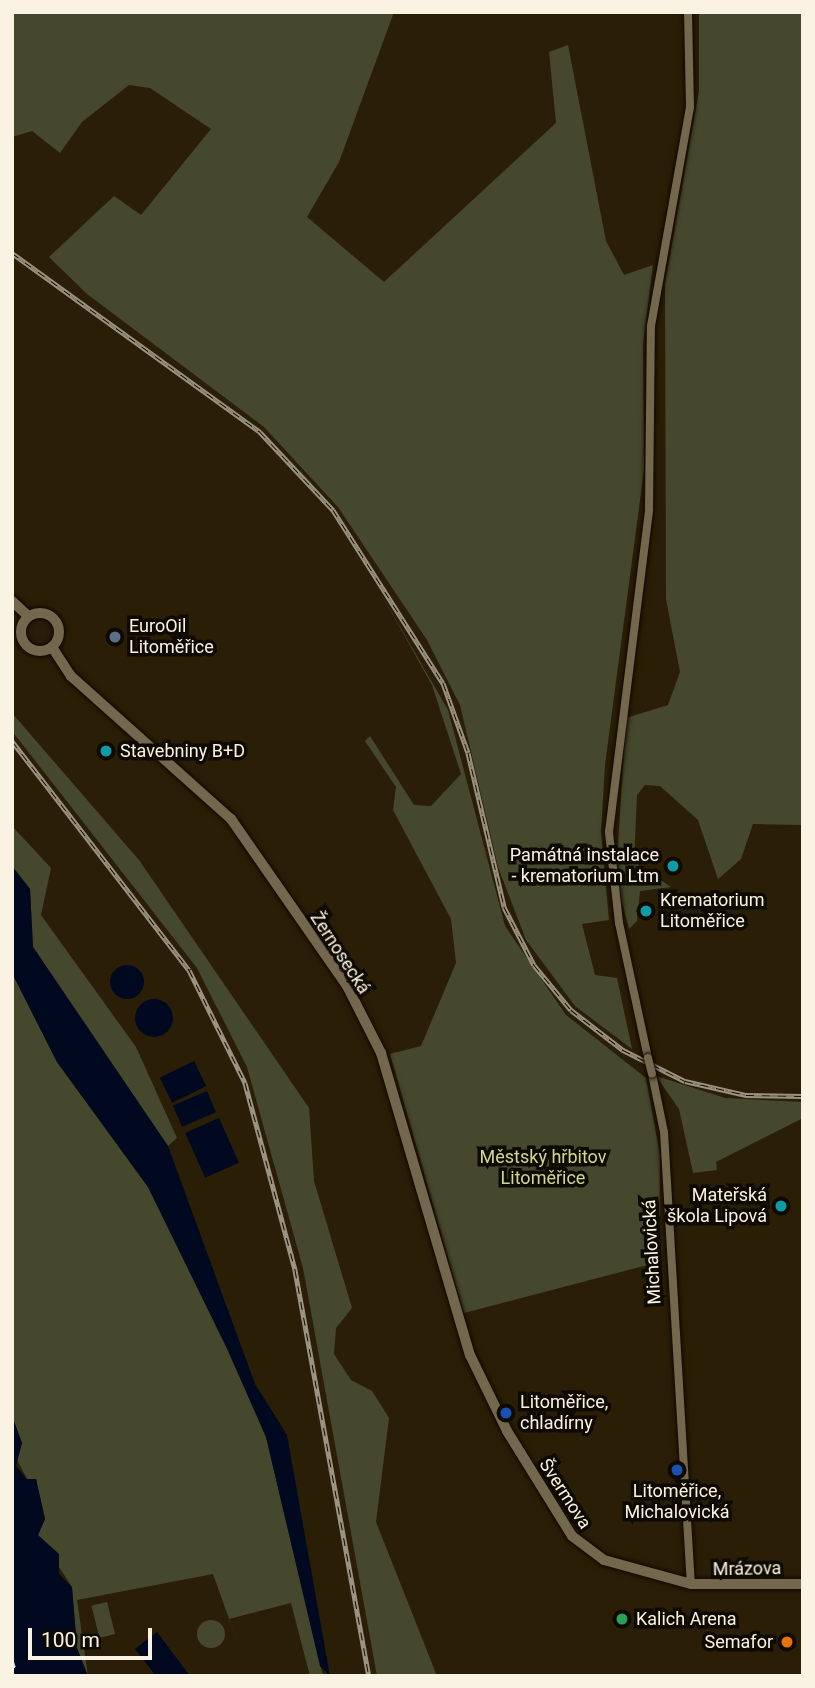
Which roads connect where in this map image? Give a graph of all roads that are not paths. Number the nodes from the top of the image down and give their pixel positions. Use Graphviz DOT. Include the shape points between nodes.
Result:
graph roads {
  1 [pos="688,12"];
  2 [pos="12,601"];
  3 [pos="28,617"];
  4 [pos="23,643"];
  5 [pos="52,647"];
  6 [pos="12,651"];
  7 [pos="470,1354"];
  8 [pos="691,1584"];
  9 [pos="803,1584"];
  1 -- 8 [label="street, Michalovická, bridge" via="690,107 651,326 649,509 610,820 619,923 664,1132"];
  2 -- 3 [label="main road, Žernosecká"];
  3 -- 4 [label="main road" via="20,629"];
  3 -- 5 [label="main road, Žernosecká" via="53,618 59,629"];
  4 -- 5 [label="main road" via="40,652"];
  4 -- 6 [label="main road"];
  5 -- 7 [label="main road, Žernosecká" via="71,676 231,819 347,986 381,1053"];
  7 -- 8 [label="main road, Švermova" via="507,1431 576,1542 604,1560"];
  8 -- 9 [label="main road, Mrázova"];
}
